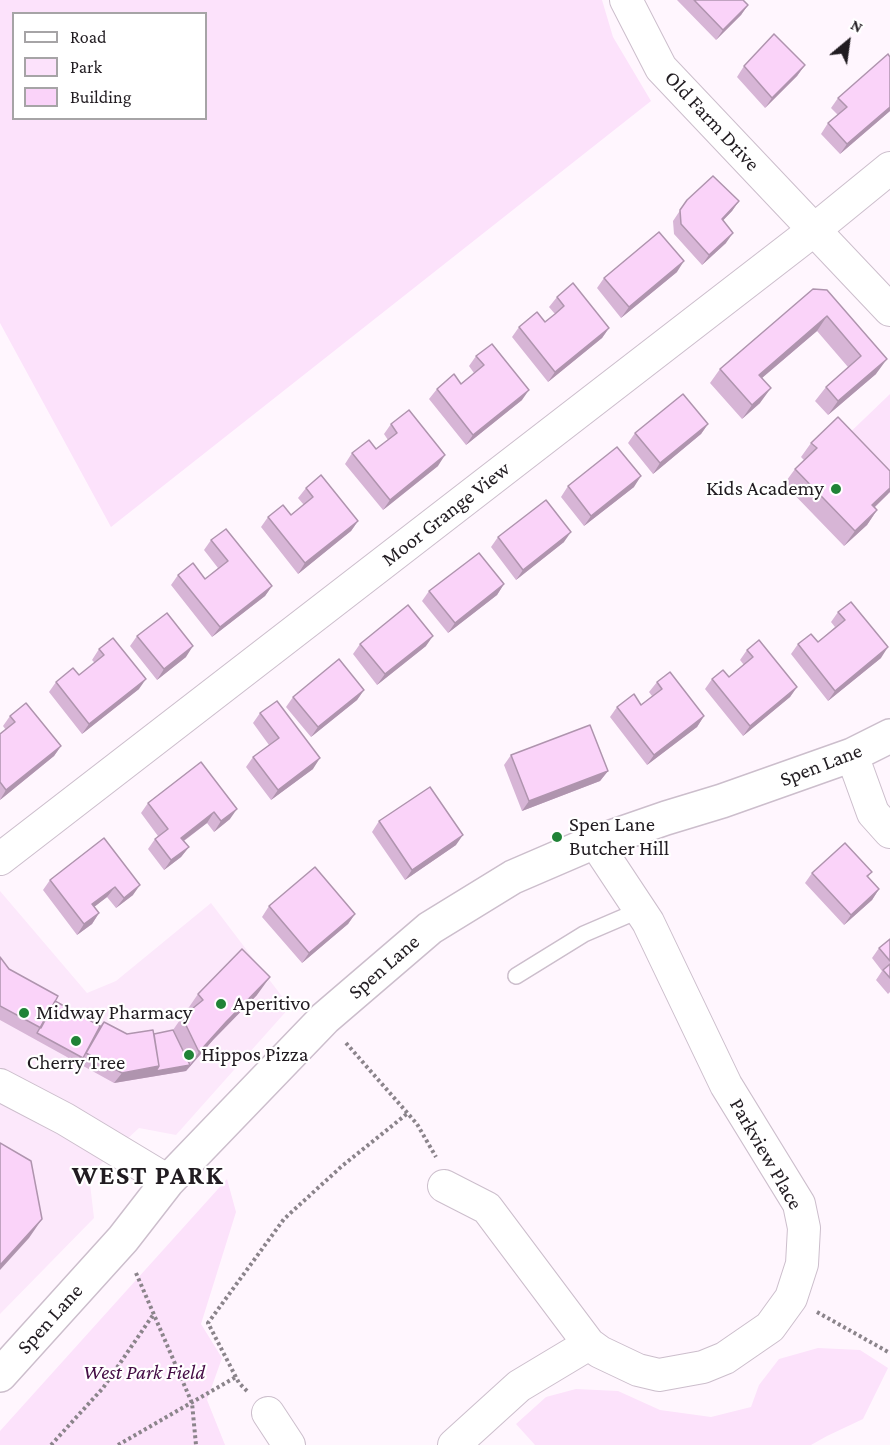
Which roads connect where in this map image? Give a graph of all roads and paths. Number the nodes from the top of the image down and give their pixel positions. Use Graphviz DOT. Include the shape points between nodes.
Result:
graph roads {
  1 [pos="626,0"];
  2 [pos="890,168"];
  3 [pos="814,230"];
  4 [pos="890,310"];
  5 [pos="890,736"];
  6 [pos="852,755"];
  7 [pos="890,832"];
  8 [pos="595,842"];
  9 [pos="0,859"];
  10 [pos="640,910"];
  11 [pos="516,976"];
  12 [pos="325,1018"];
  13 [pos="0,1085"];
  14 [pos="408,1113"];
  15 [pos="168,1180"];
  16 [pos="444,1186"];
  17 [pos="123,1239"];
  18 [pos="791,1298"];
  19 [pos="153,1315"];
  20 [pos="589,1344"];
  21 [pos="890,1353"];
  22 [pos="0,1375"];
  23 [pos="236,1377"];
  24 [pos="192,1403"];
  25 [pos="268,1413"];
  26 [pos="471,1439"];
  27 [pos="51,1445"];
  28 [pos="118,1445"];
  29 [pos="196,1445"];
  30 [pos="289,1445"];
  1 -- 3 [label="street, Old Farm Drive" via="661,68"];
  2 -- 3 [label="street, Moor Grange View"];
  3 -- 4 [label="street, Old Farm Drive"];
  3 -- 9 [label="street, Moor Grange View"];
  5 -- 6 [label="street, Spen Lane"];
  6 -- 7 [label="street" via="873,813"];
  6 -- 8 [label="street, Spen Lane"];
  8 -- 10 [label="street, Parkview Place"];
  8 -- 12 [label="street, Spen Lane" via="513,877 430,927"];
  10 -- 11 [label="lane" via="584,934"];
  10 -- 18 [label="street, Parkview Place" via="726,1085 799,1204 804,1228 802,1264"];
  12 -- 14 [label="path"];
  12 -- 15 [label="street, Spen Lane"];
  13 -- 15 [label="street"];
  14 -- 16 [label="path" via="436,1156"];
  14 -- 23 [label="path" via="284,1219 208,1323"];
  15 -- 17 [label="street, Spen Lane"];
  16 -- 20 [label="street, Parkview Place" via="487,1208"];
  17 -- 19 [label="path"];
  17 -- 22 [label="street, Spen Lane"];
  18 -- 20 [label="street, Parkview Place" via="770,1327 725,1358 703,1367 660,1375 615,1360"];
  18 -- 21 [label="path"];
  19 -- 24 [label="path"];
  19 -- 27 [label="path" via="103,1388"];
  20 -- 26 [label="street" via="519,1386"];
  23 -- 24 [label="path"];
  23 -- 25 [label="path"];
  24 -- 28 [label="path"];
  24 -- 29 [label="path"];
  25 -- 30 [label="street"];
}
